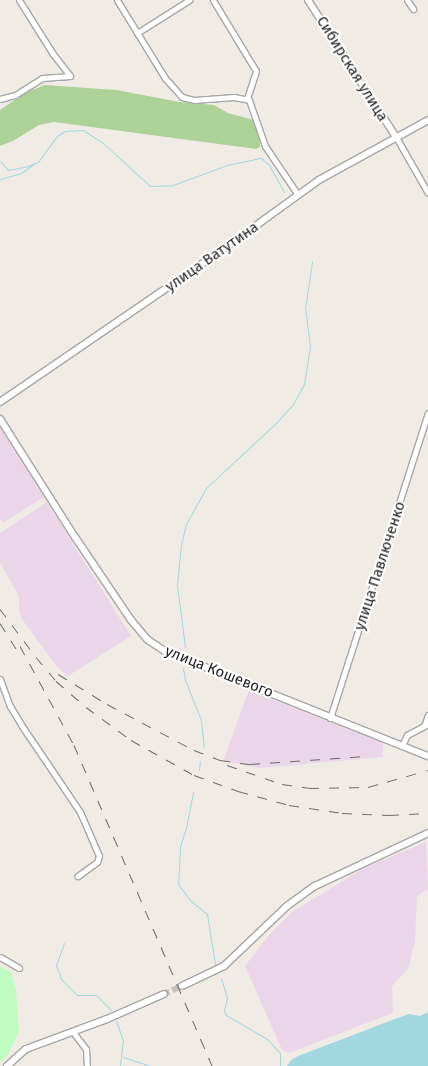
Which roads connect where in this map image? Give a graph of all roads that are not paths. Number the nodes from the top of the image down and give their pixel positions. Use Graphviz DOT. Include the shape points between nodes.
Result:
graph roads {
  1 [pos="19,0"];
  2 [pos="117,0"];
  3 [pos="189,0"];
  4 [pos="214,0"];
  5 [pos="308,0"];
  6 [pos="407,0"];
  7 [pos="412,9"];
  8 [pos="137,33"];
  9 [pos="0,99"];
  10 [pos="247,99"];
  11 [pos="428,120"];
  12 [pos="396,137"];
  13 [pos="428,193"];
  14 [pos="298,195"];
  15 [pos="0,402"];
  16 [pos="428,413"];
  17 [pos="0,418"];
  18 [pos="0,679"];
  19 [pos="428,715"];
  20 [pos="330,718"];
  21 [pos="426,725"];
  22 [pos="402,746"];
  23 [pos="428,756"];
  24 [pos="428,833"];
  25 [pos="78,876"];
  26 [pos="0,957"];
  27 [pos="19,968"];
  28 [pos="182,986"];
  29 [pos="164,994"];
  30 [pos="73,1032"];
  31 [pos="7,1066"];
  32 [pos="87,1066"];
  1 -- 9 [label="street" via="70,76 42,78"];
  2 -- 8 [label="street"];
  3 -- 8 [label="street"];
  4 -- 10 [label="street" via="256,72"];
  5 -- 12 [label="street, Сибирская улица"];
  6 -- 7 [label="street"];
  8 -- 10 [label="street" via="165,78 182,97 194,100"];
  10 -- 14 [label="street" via="255,112 265,146"];
  11 -- 12 [label="street, улица Ватутина"];
  12 -- 13 [label="street"];
  12 -- 14 [label="street, улица Ватутина"];
  14 -- 15 [label="street, улица Ватутина"];
  16 -- 20 [label="street, улица Павлюченко"];
  17 -- 20 [label="street, улица Кошевого" via="75,537 148,640 165,651"];
  18 -- 25 [label="street" via="24,730 80,812 99,856 97,862"];
  19 -- 21 [label="street"];
  20 -- 22 [label="street, улица Кошевого"];
  21 -- 22 [label="street" via="407,736"];
  22 -- 23 [label="street, улица Кошевого"];
  24 -- 28 [label="street" via="315,886 287,906 224,966"];
  26 -- 27 [label="street"];
  29 -- 30 [label="street"];
  30 -- 31 [label="street" via="26,1049"];
  30 -- 32 [label="street" via="86,1050"];
}
